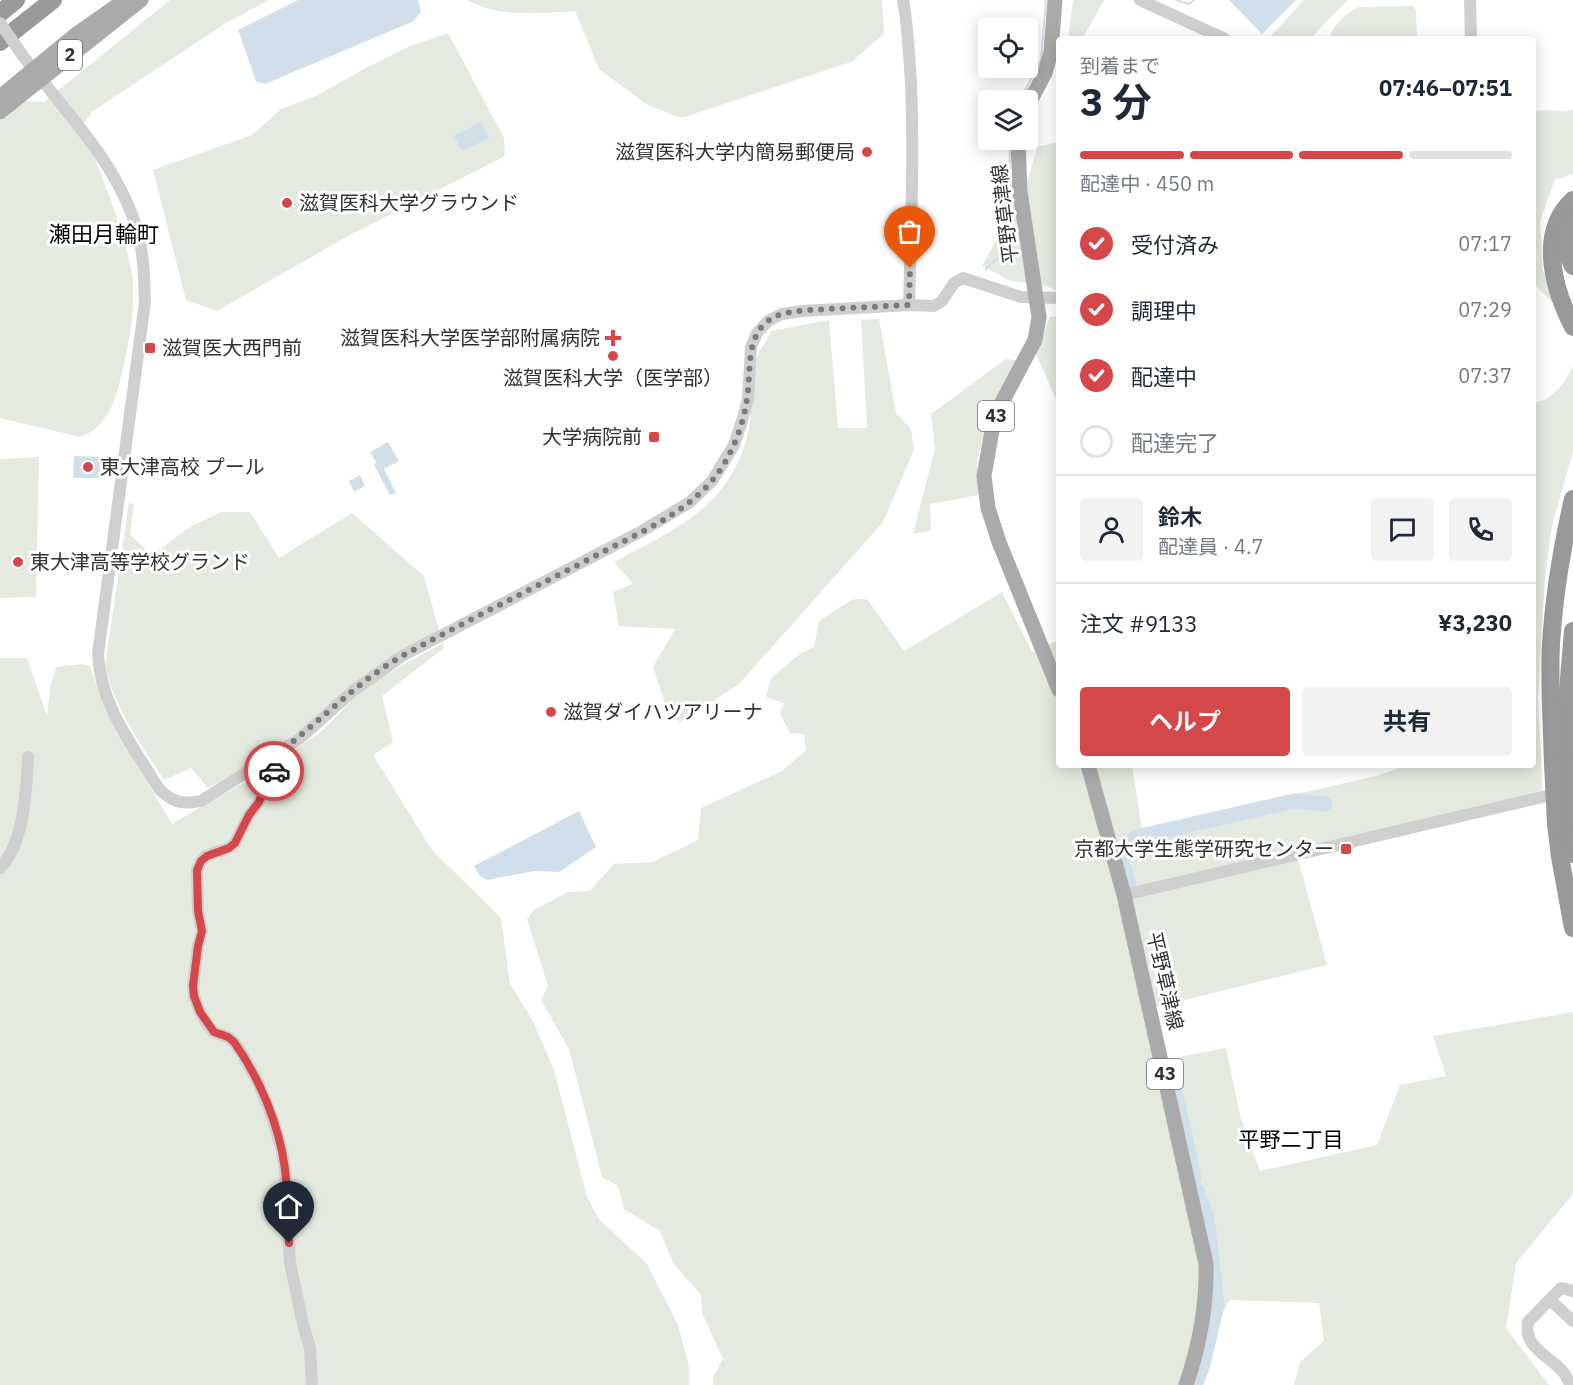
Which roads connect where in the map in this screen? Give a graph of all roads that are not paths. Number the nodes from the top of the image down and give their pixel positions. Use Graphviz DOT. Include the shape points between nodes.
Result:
graph roads {
  1 [pos="16,0"];
  2 [pos="52,0"];
  3 [pos="125,0"];
  4 [pos="141,0"];
  5 [pos="903,0"];
  6 [pos="1055,0"];
  7 [pos="1140,0"];
  8 [pos="1470,0"];
  9 [pos="0,13"];
  10 [pos="0,23"];
  11 [pos="1218,36"];
  12 [pos="1471,36"];
  13 [pos="0,42"];
  14 [pos="38,74"];
  15 [pos="1036,90"];
  16 [pos="0,96"];
  17 [pos="0,112"];
  18 [pos="1019,150"];
  19 [pos="1573,200"];
  20 [pos="1573,217"];
  21 [pos="1573,266"];
  22 [pos="1555,279"];
  23 [pos="1056,298"];
  24 [pos="1038,299"];
  25 [pos="909,305"];
  26 [pos="1573,312"];
  27 [pos="1573,327"];
  28 [pos="1573,499"];
  29 [pos="1573,558"];
  30 [pos="1573,631"];
  31 [pos="1056,683"];
  32 [pos="1573,701"];
  33 [pos="28,757"];
  34 [pos="271,758"];
  35 [pos="1560,763"];
  36 [pos="1089,768"];
  37 [pos="1573,790"];
  38 [pos="1563,823"];
  39 [pos="1573,854"];
  40 [pos="0,868"];
  41 [pos="1124,895"];
  42 [pos="1573,928"];
  43 [pos="1573,1292"];
  44 [pos="1550,1300"];
  45 [pos="1573,1321"];
  46 [pos="312,1385"];
  47 [pos="1186,1385"];
  48 [pos="1571,1385"];
  1 -- 9 [label="highway"];
  2 -- 13 [label="highway"];
  3 -- 14 [label="main road, 2" via="74,36"];
  4 -- 14 [label="main road, 2"];
  5 -- 25 [label="street" via="913,127"];
  6 -- 15 [label="main road" via="1051,52"];
  7 -- 11 [label="street"];
  8 -- 12 [label="street"];
  10 -- 14 [label="street, bridge"];
  14 -- 16 [label="main road, 2"];
  14 -- 17 [label="main road, 2"];
  14 -- 34 [label="street" via="85,133 117,184 138,233 142,257 144,312 98,654 103,690 110,708 168,798 189,804 201,801"];
  18 -- 24 [label="main road, 平野草津線 / 43" via="1022,204"];
  19 -- 22 [label="highway" via="1560,216 1555,231"];
  20 -- 21 [label="highway" via="1566,240"];
  22 -- 26 [label="highway"];
  22 -- 27 [label="highway"];
  23 -- 24 [label="street"];
  24 -- 25 [label="street" via="963,278 934,306"];
  24 -- 31 [label="main road, 平野草津線 / 43" via="1040,317 1035,340 993,425 984,476 988,508 999,542"];
  25 -- 34 [label="street" via="802,311 768,321 751,347 748,399 734,445 712,481 690,502 402,656"];
  28 -- 35 [label="highway" via="1553,619 1551,682"];
  29 -- 35 [label="highway" via="1555,676"];
  30 -- 35 [label="highway"];
  32 -- 35 [label="highway"];
  33 -- 40 [label="street" via="16,844"];
  34 -- 46 [label="street" via="276,768 235,843 207,856 197,870 202,931 193,986 207,1024 234,1042 243,1055 259,1084 279,1140 285,1171 290,1263 310,1348"];
  35 -- 38 [label="highway, bridge"];
  36 -- 41 [label="main road, 平野草津線 / 43"];
  37 -- 41 [label="street"];
  38 -- 39 [label="highway"];
  38 -- 42 [label="highway" via="1560,857"];
  41 -- 47 [label="main road, 平野草津線 / 43" via="1206,1264 1202,1328"];
  43 -- 44 [label="street" via="1561,1288"];
  44 -- 45 [label="street"];
  44 -- 48 [label="street" via="1527,1322 1526,1330 1534,1348 1563,1372"];
}
